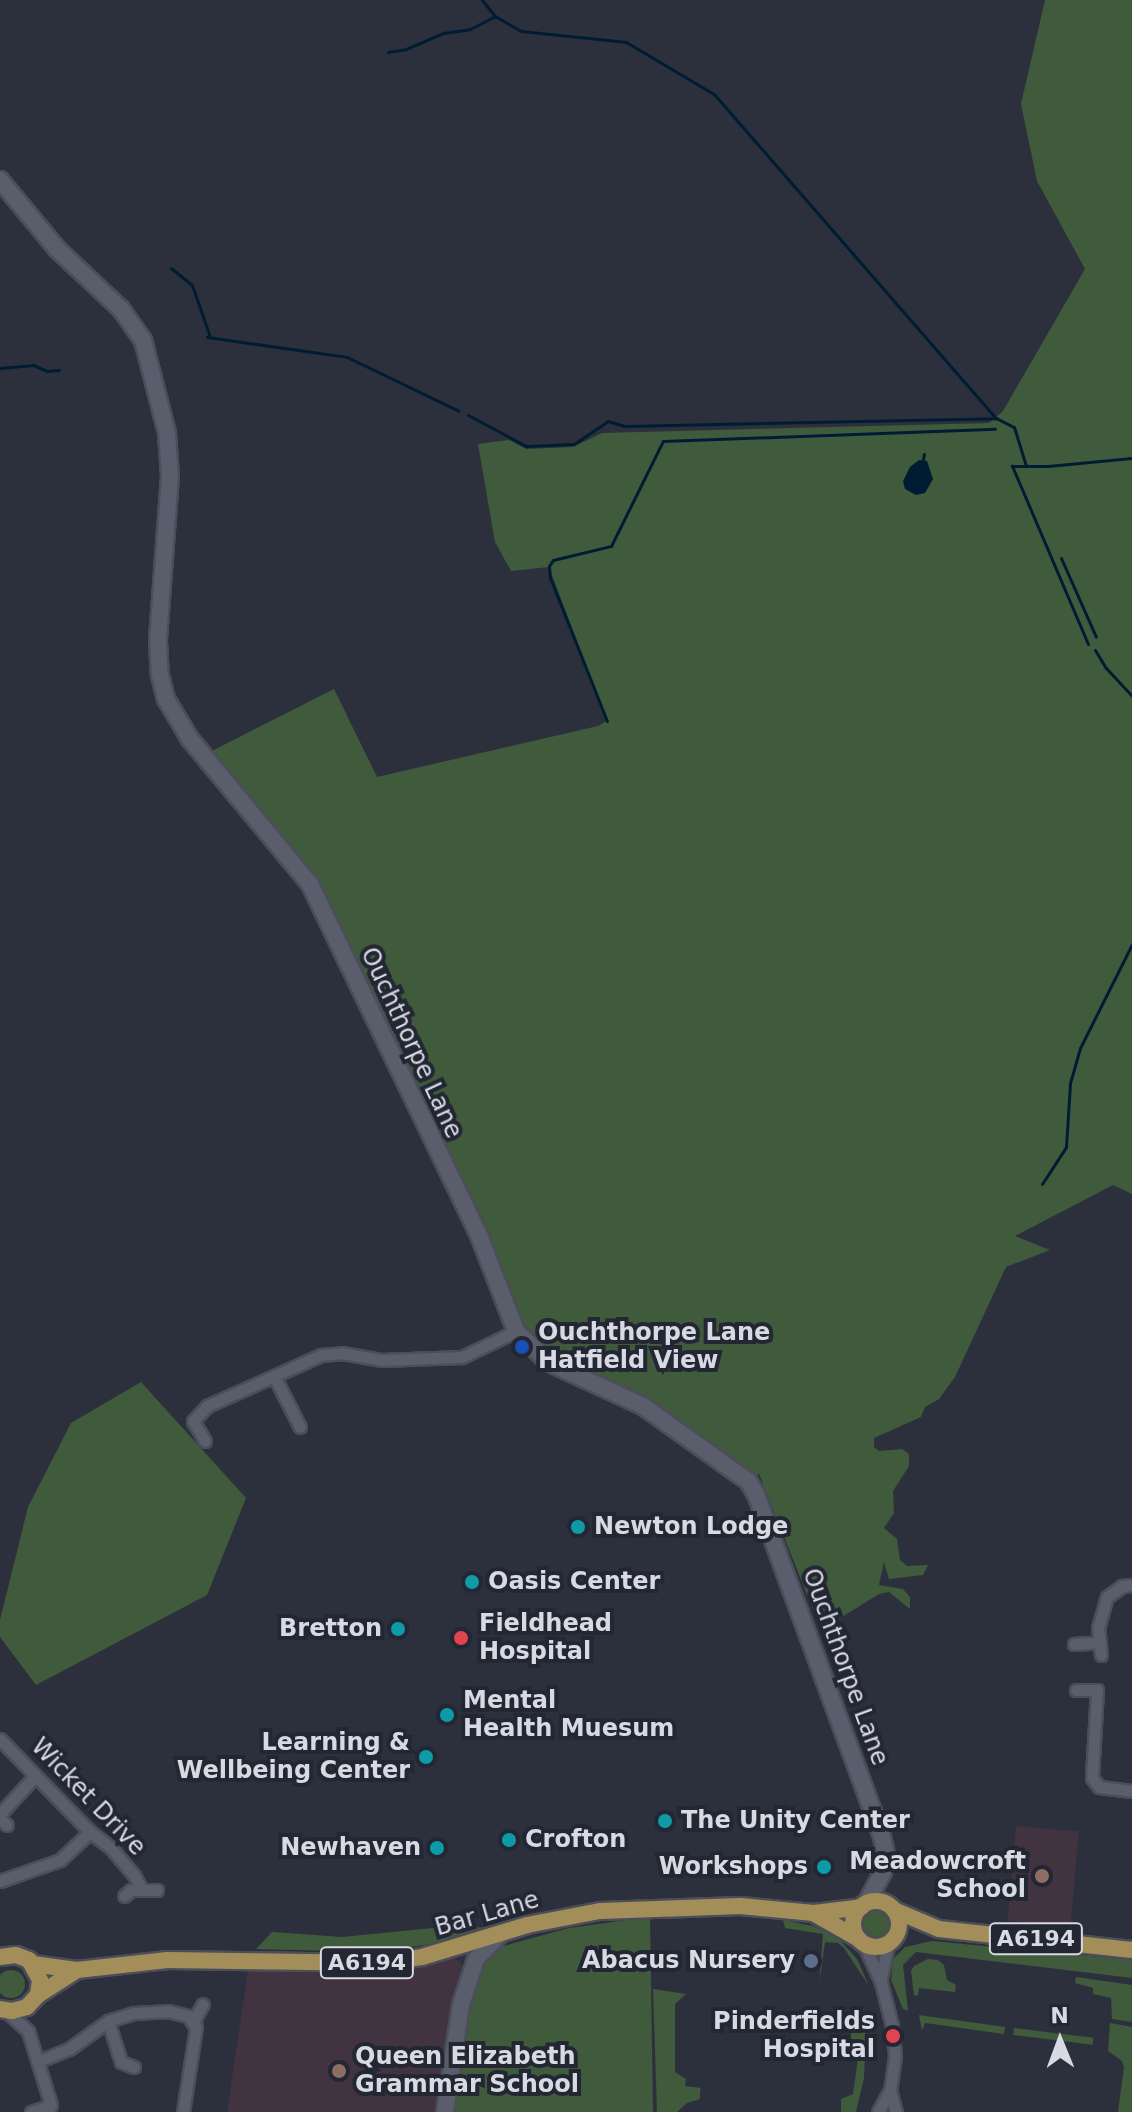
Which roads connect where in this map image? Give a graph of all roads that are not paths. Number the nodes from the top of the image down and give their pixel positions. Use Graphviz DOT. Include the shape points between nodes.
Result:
graph roads {
  1 [pos="0,180"];
  2 [pos="516,1331"];
  3 [pos="274,1376"];
  4 [pos="302,1427"];
  5 [pos="205,1441"];
  6 [pos="1132,1585"];
  7 [pos="1100,1642"];
  8 [pos="1074,1644"];
  9 [pos="1101,1655"];
  10 [pos="1076,1690"];
  11 [pos="0,1739"];
  12 [pos="35,1776"];
  13 [pos="1132,1791"];
  14 [pos="2,1819"];
  15 [pos="90,1832"];
  16 [pos="883,1872"];
  17 [pos="0,1881"];
  18 [pos="142,1890"];
  19 [pos="157,1890"];
  20 [pos="124,1896"];
  21 [pos="864,1905"];
  22 [pos="892,1908"];
  23 [pos="814,1913"];
  24 [pos="939,1929"];
  25 [pos="500,1934"];
  26 [pos="860,1940"];
  27 [pos="892,1941"];
  28 [pos="457,1948"];
  29 [pos="1132,1950"];
  30 [pos="3,1953"];
  31 [pos="33,1964"];
  32 [pos="77,1970"];
  33 [pos="471,1972"];
  34 [pos="881,1982"];
  35 [pos="35,1998"];
  36 [pos="203,2004"];
  37 [pos="2,2009"];
  38 [pos="194,2020"];
  39 [pos="108,2021"];
  40 [pos="28,2031"];
  41 [pos="39,2061"];
  42 [pos="134,2067"];
  43 [pos="890,2090"];
  44 [pos="48,2109"];
  45 [pos="31,2112"];
  46 [pos="183,2112"];
  47 [pos="445,2112"];
  48 [pos="878,2112"];
  49 [pos="896,2112"];
  1 -- 2 [label="street, Ouchthorpe Lane" via="57,249 121,309 143,340 167,433 170,476 158,641 166,699 190,739 310,884 479,1235"];
  2 -- 3 [label="street" via="462,1357 382,1360 331,1353"];
  2 -- 16 [label="street, Ouchthorpe Lane" via="548,1362 643,1406 748,1481 882,1837"];
  3 -- 4 [label="street"];
  3 -- 5 [label="street" via="207,1406 193,1421"];
  6 -- 7 [label="street" via="1107,1597 1098,1628"];
  7 -- 8 [label="street"];
  7 -- 9 [label="street"];
  10 -- 13 [label="street" via="1097,1690 1092,1778 1099,1787"];
  11 -- 12 [label="street, Wicket Drive"];
  12 -- 14 [label="street"];
  12 -- 15 [label="street, Wicket Drive"];
  15 -- 17 [label="street" via="60,1860"];
  15 -- 18 [label="street, Wicket Drive" via="111,1848"];
  16 -- 21 [label="street"];
  16 -- 22 [label="street, Ouchthorpe Lane"];
  18 -- 19 [label="street, Wicket Drive"];
  18 -- 20 [label="street, Wicket Drive"];
  21 -- 22 [label="main road, A6194" via="876,1901"];
  21 -- 23 [label="main road, Bar Lane / A6194"];
  21 -- 26 [label="main road" via="854,1920"];
  22 -- 24 [label="main road, A6194"];
  22 -- 27 [label="main road" via="899,1924"];
  23 -- 25 [label="main road, Bar Lane / A6194" via="740,1906 650,1907 600,1911"];
  23 -- 26 [label="main road, Bar Lane / A6194"];
  24 -- 27 [label="main road, A6194"];
  24 -- 29 [label="main road, A6194"];
  25 -- 28 [label="main road, Bar Lane / A6194"];
  25 -- 33 [label="street" via="481,1951"];
  26 -- 27 [label="main road, A6194" via="876,1947"];
  26 -- 34 [label="street"];
  27 -- 34 [label="street"];
  28 -- 32 [label="main road, Bar Lane / A6194" via="379,1963 167,1960"];
  28 -- 33 [label="street"];
  30 -- 31 [label="main road, A6194"];
  31 -- 32 [label="main road, Bar Lane / A6194"];
  31 -- 35 [label="main road" via="40,1980"];
  32 -- 35 [label="main road, Bar Lane / A6194"];
  33 -- 47 [label="street" via="454,2031"];
  34 -- 43 [label="street" via="895,2056"];
  35 -- 37 [label="main road, A6194" via="20,2010"];
  35 -- 40 [label="street"];
  36 -- 38 [label="street"];
  37 -- 40 [label="street"];
  38 -- 39 [label="street" via="168,2011"];
  38 -- 46 [label="street"];
  39 -- 41 [label="street" via="69,2049"];
  39 -- 42 [label="street" via="121,2062"];
  40 -- 41 [label="street"];
  41 -- 44 [label="street"];
  43 -- 48 [label="street"];
  43 -- 49 [label="street"];
  44 -- 45 [label="street"];
}
